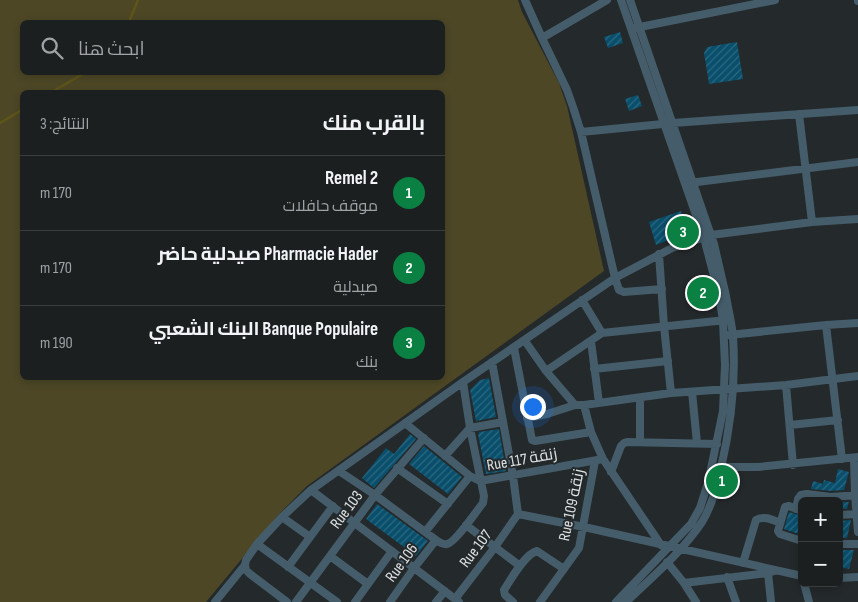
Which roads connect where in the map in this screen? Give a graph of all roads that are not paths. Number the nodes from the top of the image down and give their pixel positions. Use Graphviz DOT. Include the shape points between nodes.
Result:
graph roads {
  1 [pos="525,0"];
  2 [pos="607,0"];
  3 [pos="620,0"];
  4 [pos="630,0"];
  5 [pos="775,0"];
  6 [pos="640,27"];
  7 [pos="631,29"];
  8 [pos="542,38"];
  9 [pos="858,110"];
  10 [pos="799,114"];
  11 [pos="673,123"];
  12 [pos="664,124"];
  13 [pos="581,132"];
  14 [pos="858,162"];
  15 [pos="805,168"];
  16 [pos="689,183"];
  17 [pos="858,219"];
  18 [pos="812,222"];
  19 [pos="708,236"];
  20 [pos="659,254"];
  21 [pos="614,278"];
  22 [pos="662,290"];
  23 [pos="582,300"];
  24 [pos="727,320"];
  25 [pos="858,323"];
  26 [pos="826,325"];
  27 [pos="664,326"];
  28 [pos="602,333"];
  29 [pos="728,335"];
  30 [pos="525,341"];
  31 [pos="590,341"];
  32 [pos="514,348"];
  33 [pos="668,361"];
  34 [pos="492,362"];
  35 [pos="594,369"];
  36 [pos="546,371"];
  37 [pos="858,376"];
  38 [pos="833,379"];
  39 [pos="463,382"];
  40 [pos="786,385"];
  41 [pos="729,389"];
  42 [pos="692,392"];
  43 [pos="671,393"];
  44 [pos="640,398"];
  45 [pos="599,403"];
  46 [pos="575,405"];
  47 [pos="584,405"];
  48 [pos="527,418"];
  49 [pos="838,420"];
  50 [pos="503,422"];
  51 [pos="405,423"];
  52 [pos="790,425"];
  53 [pos="470,428"];
  54 [pos="591,432"];
  55 [pos="424,438"];
  56 [pos="640,442"];
  57 [pos="697,443"];
  58 [pos="717,444"];
  59 [pos="446,456"];
  60 [pos="856,457"];
  61 [pos="842,459"];
  62 [pos="599,460"];
  63 [pos="793,464"];
  64 [pos="712,466"];
  65 [pos="398,468"];
  66 [pos="721,468"];
  67 [pos="339,471"];
  68 [pos="611,472"];
  69 [pos="470,476"];
  70 [pos="513,476"];
  71 [pos="480,481"];
  72 [pos="311,490"];
  73 [pos="375,495"];
  74 [pos="857,495"];
  75 [pos="799,497"];
  76 [pos="831,497"];
  77 [pos="831,497"];
  78 [pos="448,504"];
  79 [pos="333,506"];
  80 [pos="798,510"];
  81 [pos="518,514"];
  82 [pos="857,514"];
  83 [pos="843,515"];
  84 [pos="282,517"];
  85 [pos="355,523"];
  86 [pos="780,523"];
  87 [pos="466,525"];
  88 [pos="584,527"];
  89 [pos="425,532"];
  90 [pos="858,532"];
  91 [pos="310,537"];
  92 [pos="436,540"];
  93 [pos="798,540"];
  94 [pos="257,544"];
  95 [pos="843,544"];
  96 [pos="858,544"];
  97 [pos="665,546"];
  98 [pos="495,547"];
  99 [pos="679,549"];
  100 [pos="392,551"];
  101 [pos="330,556"];
  102 [pos="668,562"];
  103 [pos="744,563"];
  104 [pos="245,565"];
  105 [pos="520,566"];
  106 [pos="288,567"];
  107 [pos="414,568"];
  108 [pos="564,569"];
  109 [pos="776,570"];
  110 [pos="768,573"];
  111 [pos="798,575"];
  112 [pos="727,577"];
  113 [pos="858,577"];
  114 [pos="843,578"];
  115 [pos="310,583"];
  116 [pos="684,583"];
  117 [pos="368,584"];
  118 [pos="805,587"];
  119 [pos="445,591"];
  120 [pos="457,600"];
  121 [pos="216,602"];
  122 [pos="287,602"];
  123 [pos="296,602"];
  124 [pos="336,602"];
  125 [pos="355,602"];
  126 [pos="390,602"];
  127 [pos="435,602"];
  128 [pos="513,602"];
  129 [pos="540,602"];
  130 [pos="616,602"];
  131 [pos="626,602"];
  132 [pos="696,602"];
  133 [pos="736,602"];
  134 [pos="771,602"];
  135 [pos="809,602"];
  1 -- 8 [label="street"];
  2 -- 8 [label="street"];
  3 -- 7 [label="street"];
  4 -- 6 [label="street"];
  5 -- 6 [label="street"];
  6 -- 7 [label="street"];
  6 -- 11 [label="street"];
  7 -- 12 [label="street"];
  8 -- 13 [label="street" via="567,90"];
  9 -- 10 [label="street"];
  10 -- 11 [label="street"];
  10 -- 15 [label="street"];
  11 -- 12 [label="street"];
  11 -- 16 [label="street"];
  12 -- 13 [label="street"];
  12 -- 16 [label="street"];
  13 -- 21 [label="street"];
  14 -- 15 [label="street"];
  15 -- 16 [label="street"];
  15 -- 18 [label="street"];
  16 -- 19 [label="street"];
  17 -- 18 [label="street"];
  18 -- 19 [label="street"];
  19 -- 20 [label="street"];
  19 -- 24 [label="street" via="722,277"];
  20 -- 21 [label="street"];
  20 -- 22 [label="street"];
  21 -- 22 [label="street" via="620,291"];
  21 -- 23 [label="street"];
  22 -- 27 [label="street"];
  23 -- 28 [label="street"];
  23 -- 30 [label="street"];
  24 -- 27 [label="street"];
  24 -- 29 [label="street"];
  25 -- 26 [label="street"];
  26 -- 29 [label="street"];
  26 -- 38 [label="street"];
  27 -- 28 [label="street"];
  27 -- 33 [label="street"];
  28 -- 31 [label="street"];
  29 -- 41 [label="street" via="725,365"];
  30 -- 32 [label="street"];
  30 -- 36 [label="street"];
  31 -- 35 [label="street"];
  31 -- 36 [label="street"];
  32 -- 34 [label="street"];
  32 -- 48 [label="street"];
  33 -- 35 [label="street"];
  33 -- 43 [label="street"];
  34 -- 39 [label="street"];
  34 -- 50 [label="street"];
  35 -- 45 [label="street"];
  36 -- 46 [label="street"];
  37 -- 38 [label="street"];
  38 -- 40 [label="street"];
  38 -- 49 [label="street"];
  39 -- 51 [label="street"];
  39 -- 53 [label="street"];
  40 -- 41 [label="street"];
  40 -- 52 [label="street"];
  41 -- 42 [label="street"];
  41 -- 58 [label="street"];
  41 -- 66 [label="street" via="731,412"];
  42 -- 43 [label="street"];
  42 -- 57 [label="street"];
  43 -- 44 [label="street"];
  44 -- 45 [label="street"];
  44 -- 56 [label="street"];
  45 -- 47 [label="street"];
  46 -- 47 [label="street"];
  46 -- 48 [label="street"];
  47 -- 54 [label="street"];
  48 -- 54 [label="street" via="533,441"];
  49 -- 52 [label="street"];
  49 -- 61 [label="street"];
  50 -- 53 [label="street"];
  50 -- 70 [label="street"];
  51 -- 55 [label="street, Rue 117 زنقة"];
  51 -- 67 [label="street"];
  52 -- 63 [label="street"];
  53 -- 59 [label="street"];
  53 -- 71 [label="street"];
  54 -- 62 [label="street"];
  55 -- 59 [label="street, Rue 117 زنقة"];
  55 -- 65 [label="street, Rue 103"];
  56 -- 57 [label="street"];
  56 -- 68 [label="street" via="622,445"];
  57 -- 58 [label="street"];
  58 -- 64 [label="street"];
  59 -- 69 [label="street, Rue 117 زنقة"];
  60 -- 61 [label="street"];
  60 -- 74 [label="street"];
  61 -- 63 [label="street"];
  62 -- 68 [label="street"];
  62 -- 70 [label="street, Rue 117 زنقة"];
  62 -- 88 [label="street, Rue 109 زنقة"];
  63 -- 66 [label="street"];
  64 -- 66 [label="street"];
  64 -- 97 [label="street" via="696,516"];
  65 -- 73 [label="street, Rue 103"];
  65 -- 78 [label="street"];
  66 -- 99 [label="street" via="707,513"];
  67 -- 72 [label="street"];
  67 -- 73 [label="street"];
  68 -- 97 [label="street"];
  69 -- 71 [label="street, Rue 117 زنقة"];
  69 -- 78 [label="street"];
  70 -- 71 [label="street, Rue 117 زنقة"];
  70 -- 81 [label="street"];
  71 -- 87 [label="street" via="484,496"];
  72 -- 79 [label="street"];
  72 -- 84 [label="street"];
  73 -- 85 [label="street, Rue 103"];
  73 -- 89 [label="street"];
  74 -- 77 [label="street"];
  74 -- 82 [label="street"];
  75 -- 76 [label="street" via="801,494"];
  78 -- 89 [label="street"];
  79 -- 85 [label="street"];
  79 -- 91 [label="street"];
  80 -- 86 [label="street" via="785,507"];
  81 -- 88 [label="street"];
  81 -- 98 [label="street, Rue 107"];
  82 -- 83 [label="street"];
  82 -- 90 [label="street"];
  84 -- 91 [label="street"];
  84 -- 94 [label="street"];
  85 -- 100 [label="street"];
  85 -- 101 [label="street, Rue 103"];
  86 -- 93 [label="street" via="780,534"];
  86 -- 103 [label="street" via="760,517 756,520"];
  87 -- 92 [label="street" via="450,543"];
  87 -- 98 [label="street"];
  88 -- 97 [label="street"];
  88 -- 108 [label="street, Rue 109 زنقة" via="579,548"];
  89 -- 92 [label="street"];
  91 -- 106 [label="street"];
  92 -- 107 [label="street, Rue 106"];
  94 -- 104 [label="street"];
  94 -- 106 [label="street"];
  95 -- 96 [label="street"];
  97 -- 99 [label="street"];
  97 -- 130 [label="street"];
  98 -- 105 [label="street"];
  98 -- 120 [label="street, Rue 107"];
  99 -- 102 [label="street"];
  99 -- 103 [label="street"];
  100 -- 107 [label="street"];
  100 -- 117 [label="street"];
  101 -- 115 [label="street, Rue 103"];
  101 -- 117 [label="street"];
  102 -- 116 [label="street"];
  102 -- 131 [label="street"];
  103 -- 109 [label="street"];
  104 -- 121 [label="street"];
  104 -- 122 [label="street" via="250,574"];
  105 -- 108 [label="street" via="537,551"];
  105 -- 128 [label="street" via="504,590"];
  106 -- 115 [label="street"];
  107 -- 119 [label="street"];
  107 -- 126 [label="street, Rue 106"];
  108 -- 129 [label="street, Rue 109 زنقة"];
  109 -- 110 [label="street"];
  109 -- 111 [label="street"];
  110 -- 112 [label="street"];
  110 -- 134 [label="street"];
  112 -- 116 [label="street"];
  112 -- 133 [label="street"];
  113 -- 114 [label="street"];
  115 -- 123 [label="street, Rue 103"];
  115 -- 124 [label="street"];
  116 -- 132 [label="street"];
  117 -- 125 [label="street"];
  118 -- 135 [label="street"];
  119 -- 120 [label="street"];
  119 -- 127 [label="street"];
}
